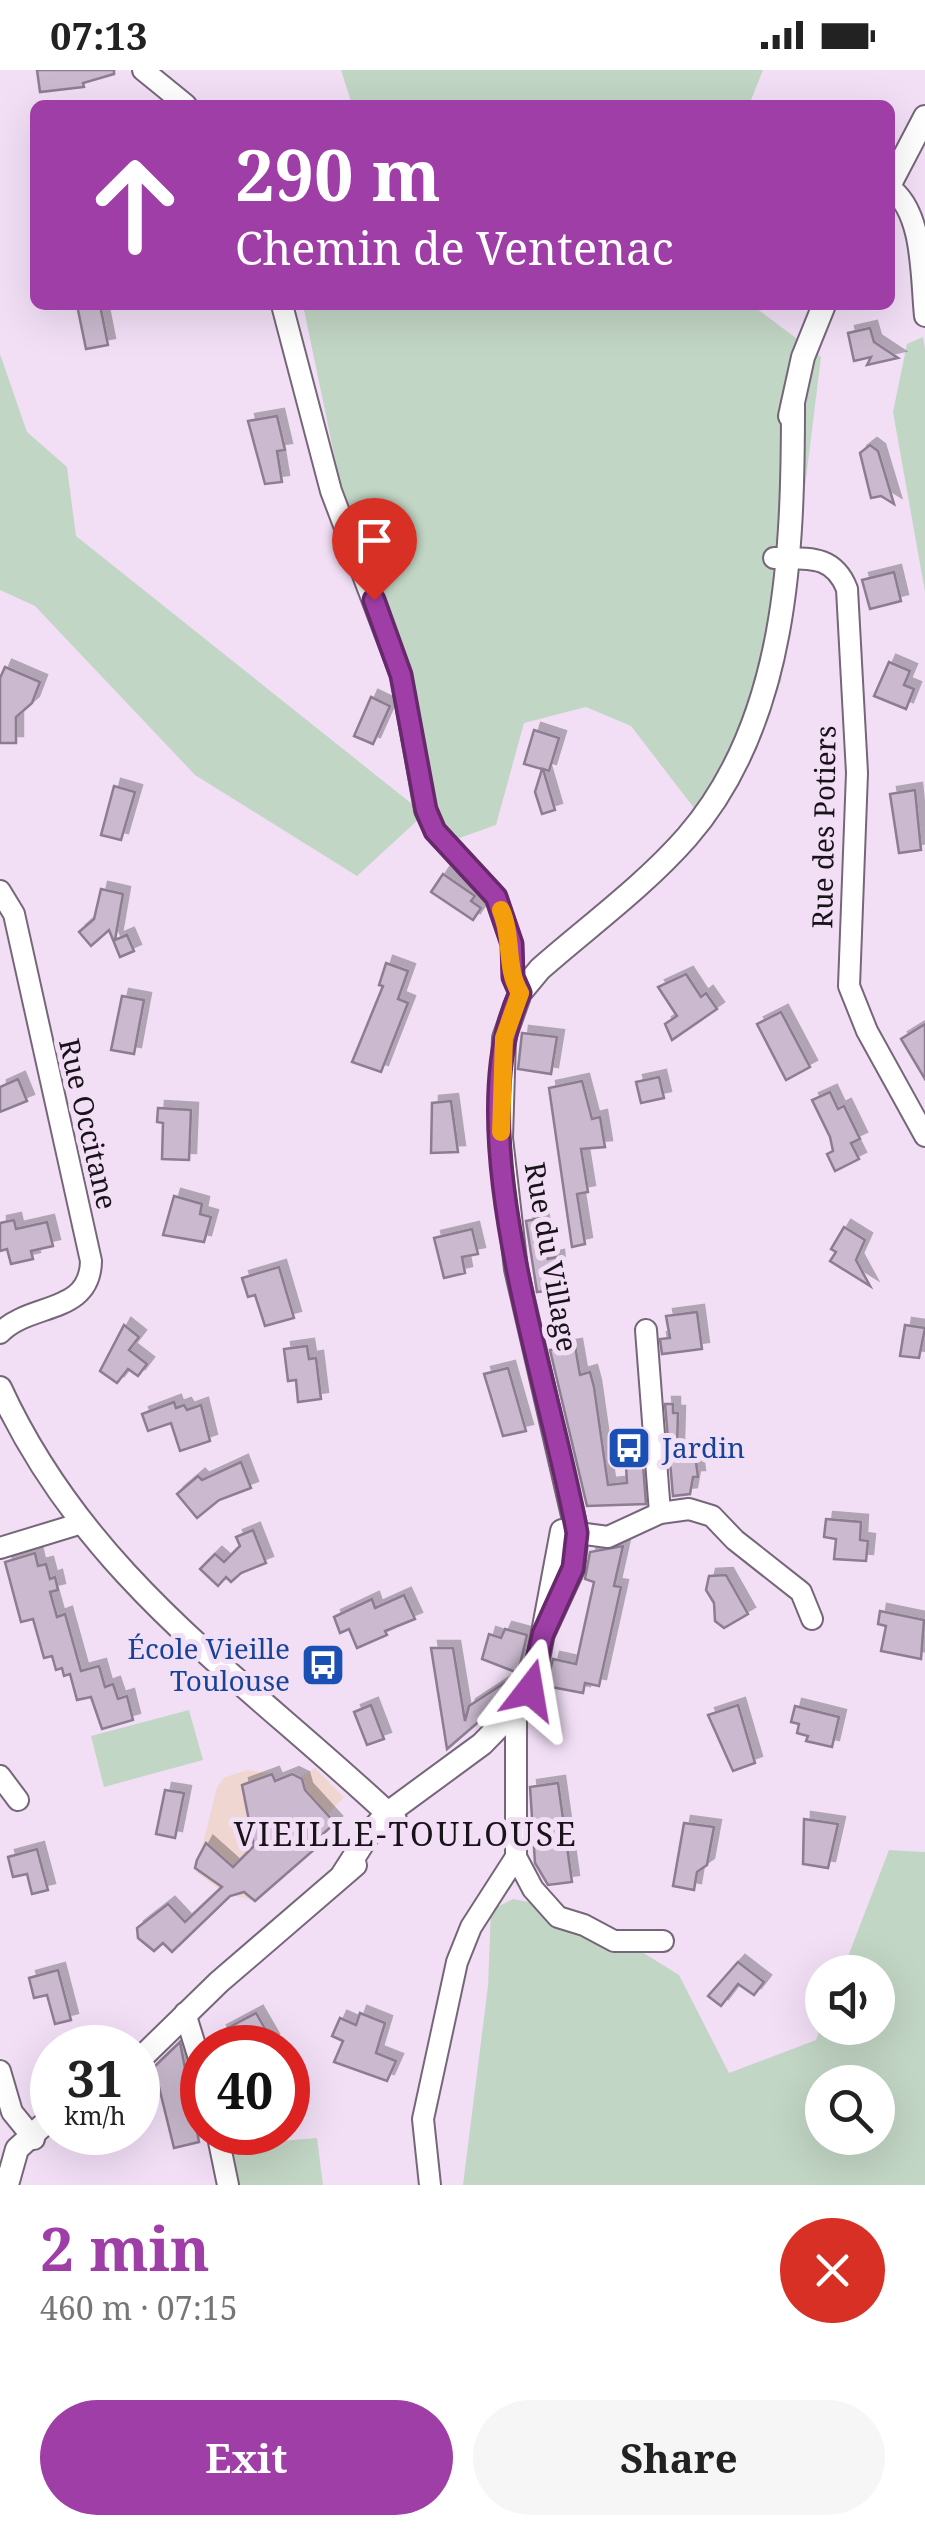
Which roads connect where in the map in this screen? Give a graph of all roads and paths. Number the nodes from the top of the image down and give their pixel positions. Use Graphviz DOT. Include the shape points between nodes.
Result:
graph roads {
  1 [pos="144,70"];
  2 [pos="180,100"];
  3 [pos="925,117"];
  4 [pos="895,176"];
  5 [pos="895,193"];
  6 [pos="283,310"];
  7 [pos="822,310"];
  8 [pos="925,316"];
  9 [pos="781,558"];
  10 [pos="0,891"];
  11 [pos="520,993"];
  12 [pos="925,1136"];
  13 [pos="3,1327"];
  14 [pos="646,1330"];
  15 [pos="0,1388"];
  16 [pos="660,1514"];
  17 [pos="82,1523"];
  18 [pos="570,1532"];
  19 [pos="0,1548"];
  20 [pos="812,1619"];
  21 [pos="516,1712"];
  22 [pos="0,1776"];
  23 [pos="18,1800"];
  24 [pos="392,1816"];
  25 [pos="516,1857"];
  26 [pos="662,1941"];
  27 [pos="185,2013"];
  28 [pos="189,2025"];
  29 [pos="160,2039"];
  30 [pos="0,2071"];
  31 [pos="30,2122"];
  32 [pos="30,2147"];
  33 [pos="222,2155"];
  34 [pos="7,2183"];
  35 [pos="228,2185"];
  36 [pos="430,2185"];
  1 -- 2 [label="street"];
  3 -- 4 [label="street"];
  5 -- 8 [label="street" via="917,242"];
  6 -- 11 [label="street" via="330,491 401,675 426,810 435,831 496,897"];
  7 -- 9 [label="street" via="784,438"];
  9 -- 11 [label="street" via="769,658 744,751 708,810 659,866"];
  9 -- 12 [label="street, Rue des Potiers" via="824,561 842,575 847,589 857,774 849,986"];
  10 -- 13 [label="street, Rue Occitane" via="14,914 91,1261 84,1292"];
  11 -- 18 [label="street, Rue du Village" via="502,1051 501,1138 516,1269"];
  14 -- 16 [label="street"];
  15 -- 17 [label="street" via="39,1462"];
  16 -- 18 [label="street" via="619,1534"];
  16 -- 20 [label="street" via="689,1510 712,1516 802,1592"];
  17 -- 19 [label="street"];
  17 -- 24 [label="street" via="162,1616"];
  18 -- 21 [label="street, Rue du Village" via="530,1690"];
  21 -- 24 [label="street, Rue du Village"];
  21 -- 25 [label="street"];
  22 -- 23 [label="street"];
  24 -- 27 [label="street, Rue du Village" via="370,1832 343,1874"];
  25 -- 26 [label="street" via="558,1917 614,1942"];
  25 -- 36 [label="street" via="457,1962 424,2119"];
  27 -- 28 [label="street"];
  27 -- 29 [label="street, Rue du Village"];
  30 -- 31 [label="street" via="12,2112"];
  32 -- 34 [label="street"];
  33 -- 35 [label="street"];
}
